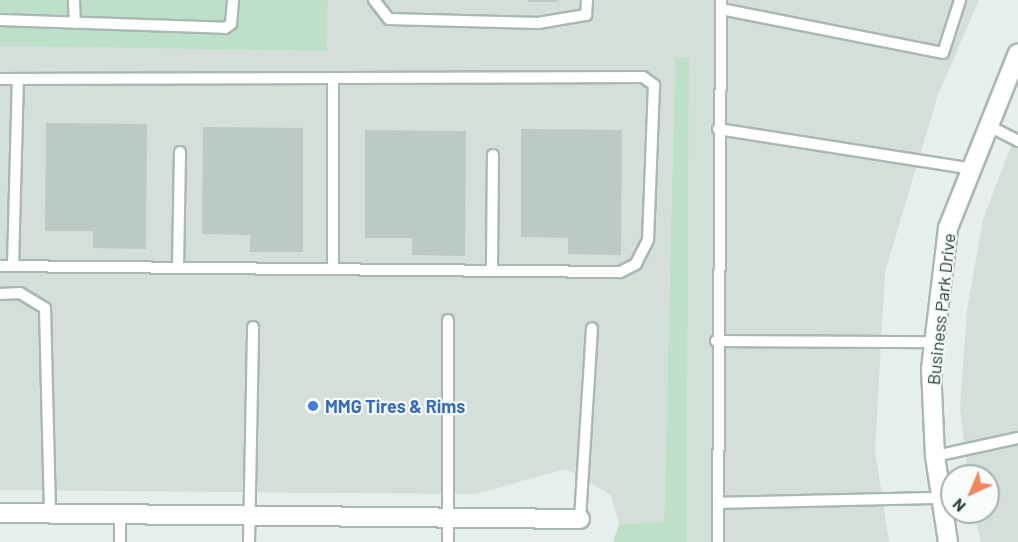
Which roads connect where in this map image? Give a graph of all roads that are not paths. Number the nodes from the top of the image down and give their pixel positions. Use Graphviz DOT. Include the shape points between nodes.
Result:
graph roads {
  1 [pos="74,0"];
  2 [pos="233,0"];
  3 [pos="374,0"];
  4 [pos="587,0"];
  5 [pos="960,0"];
  6 [pos="721,4"];
  7 [pos="0,20"];
  8 [pos="75,23"];
  9 [pos="1018,52"];
  10 [pos="0,79"];
  11 [pos="18,79"];
  12 [pos="333,81"];
  13 [pos="989,126"];
  14 [pos="718,129"];
  15 [pos="1018,141"];
  16 [pos="180,152"];
  17 [pos="493,155"];
  18 [pos="972,169"];
  19 [pos="0,266"];
  20 [pos="13,266"];
  21 [pos="492,266"];
  22 [pos="178,267"];
  23 [pos="333,267"];
  24 [pos="0,294"];
  25 [pos="448,320"];
  26 [pos="253,327"];
  27 [pos="592,328"];
  28 [pos="716,341"];
  29 [pos="935,342"];
  30 [pos="1018,438"];
  31 [pos="934,456"];
  32 [pos="940,498"];
  33 [pos="718,503"];
  34 [pos="120,512"];
  35 [pos="0,513"];
  36 [pos="50,513"];
  37 [pos="249,514"];
  38 [pos="445,518"];
  39 [pos="580,519"];
  40 [pos="945,524"];
  41 [pos="120,542"];
  42 [pos="249,542"];
  43 [pos="448,542"];
  44 [pos="718,542"];
  45 [pos="948,542"];
  1 -- 8 [label="lane"];
  2 -- 8 [label="lane" via="231,24 225,28"];
  3 -- 4 [label="lane" via="389,19 538,23 586,15"];
  5 -- 6 [label="lane" via="944,52"];
  6 -- 14 [label="lane"];
  7 -- 8 [label="lane"];
  9 -- 13 [label="street, Business Park Drive"];
  10 -- 11 [label="lane"];
  11 -- 12 [label="lane"];
  11 -- 20 [label="lane"];
  12 -- 21 [label="lane" via="649,78 654,85 648,240 642,257 620,272"];
  12 -- 23 [label="lane"];
  13 -- 15 [label="lane"];
  13 -- 18 [label="street, Business Park Drive"];
  14 -- 18 [label="lane"];
  14 -- 28 [label="lane"];
  16 -- 22 [label="lane"];
  17 -- 21 [label="lane"];
  18 -- 29 [label="street, Business Park Drive" via="948,228"];
  19 -- 20 [label="lane"];
  20 -- 22 [label="lane"];
  21 -- 23 [label="lane"];
  22 -- 23 [label="lane"];
  24 -- 36 [label="lane" via="20,293 45,308"];
  25 -- 38 [label="lane"];
  26 -- 37 [label="lane"];
  27 -- 39 [label="lane"];
  28 -- 29 [label="lane"];
  28 -- 33 [label="lane"];
  29 -- 31 [label="street, Business Park Drive"];
  30 -- 31 [label="lane"];
  31 -- 32 [label="street, Business Park Drive"];
  32 -- 33 [label="lane"];
  33 -- 44 [label="lane"];
  34 -- 36 [label="street"];
  34 -- 37 [label="street"];
  34 -- 41 [label="lane"];
  35 -- 36 [label="street"];
  37 -- 38 [label="street"];
  37 -- 42 [label="lane"];
  38 -- 39 [label="street"];
  38 -- 43 [label="lane"];
  40 -- 45 [label="street, Business Park Drive"];
}
